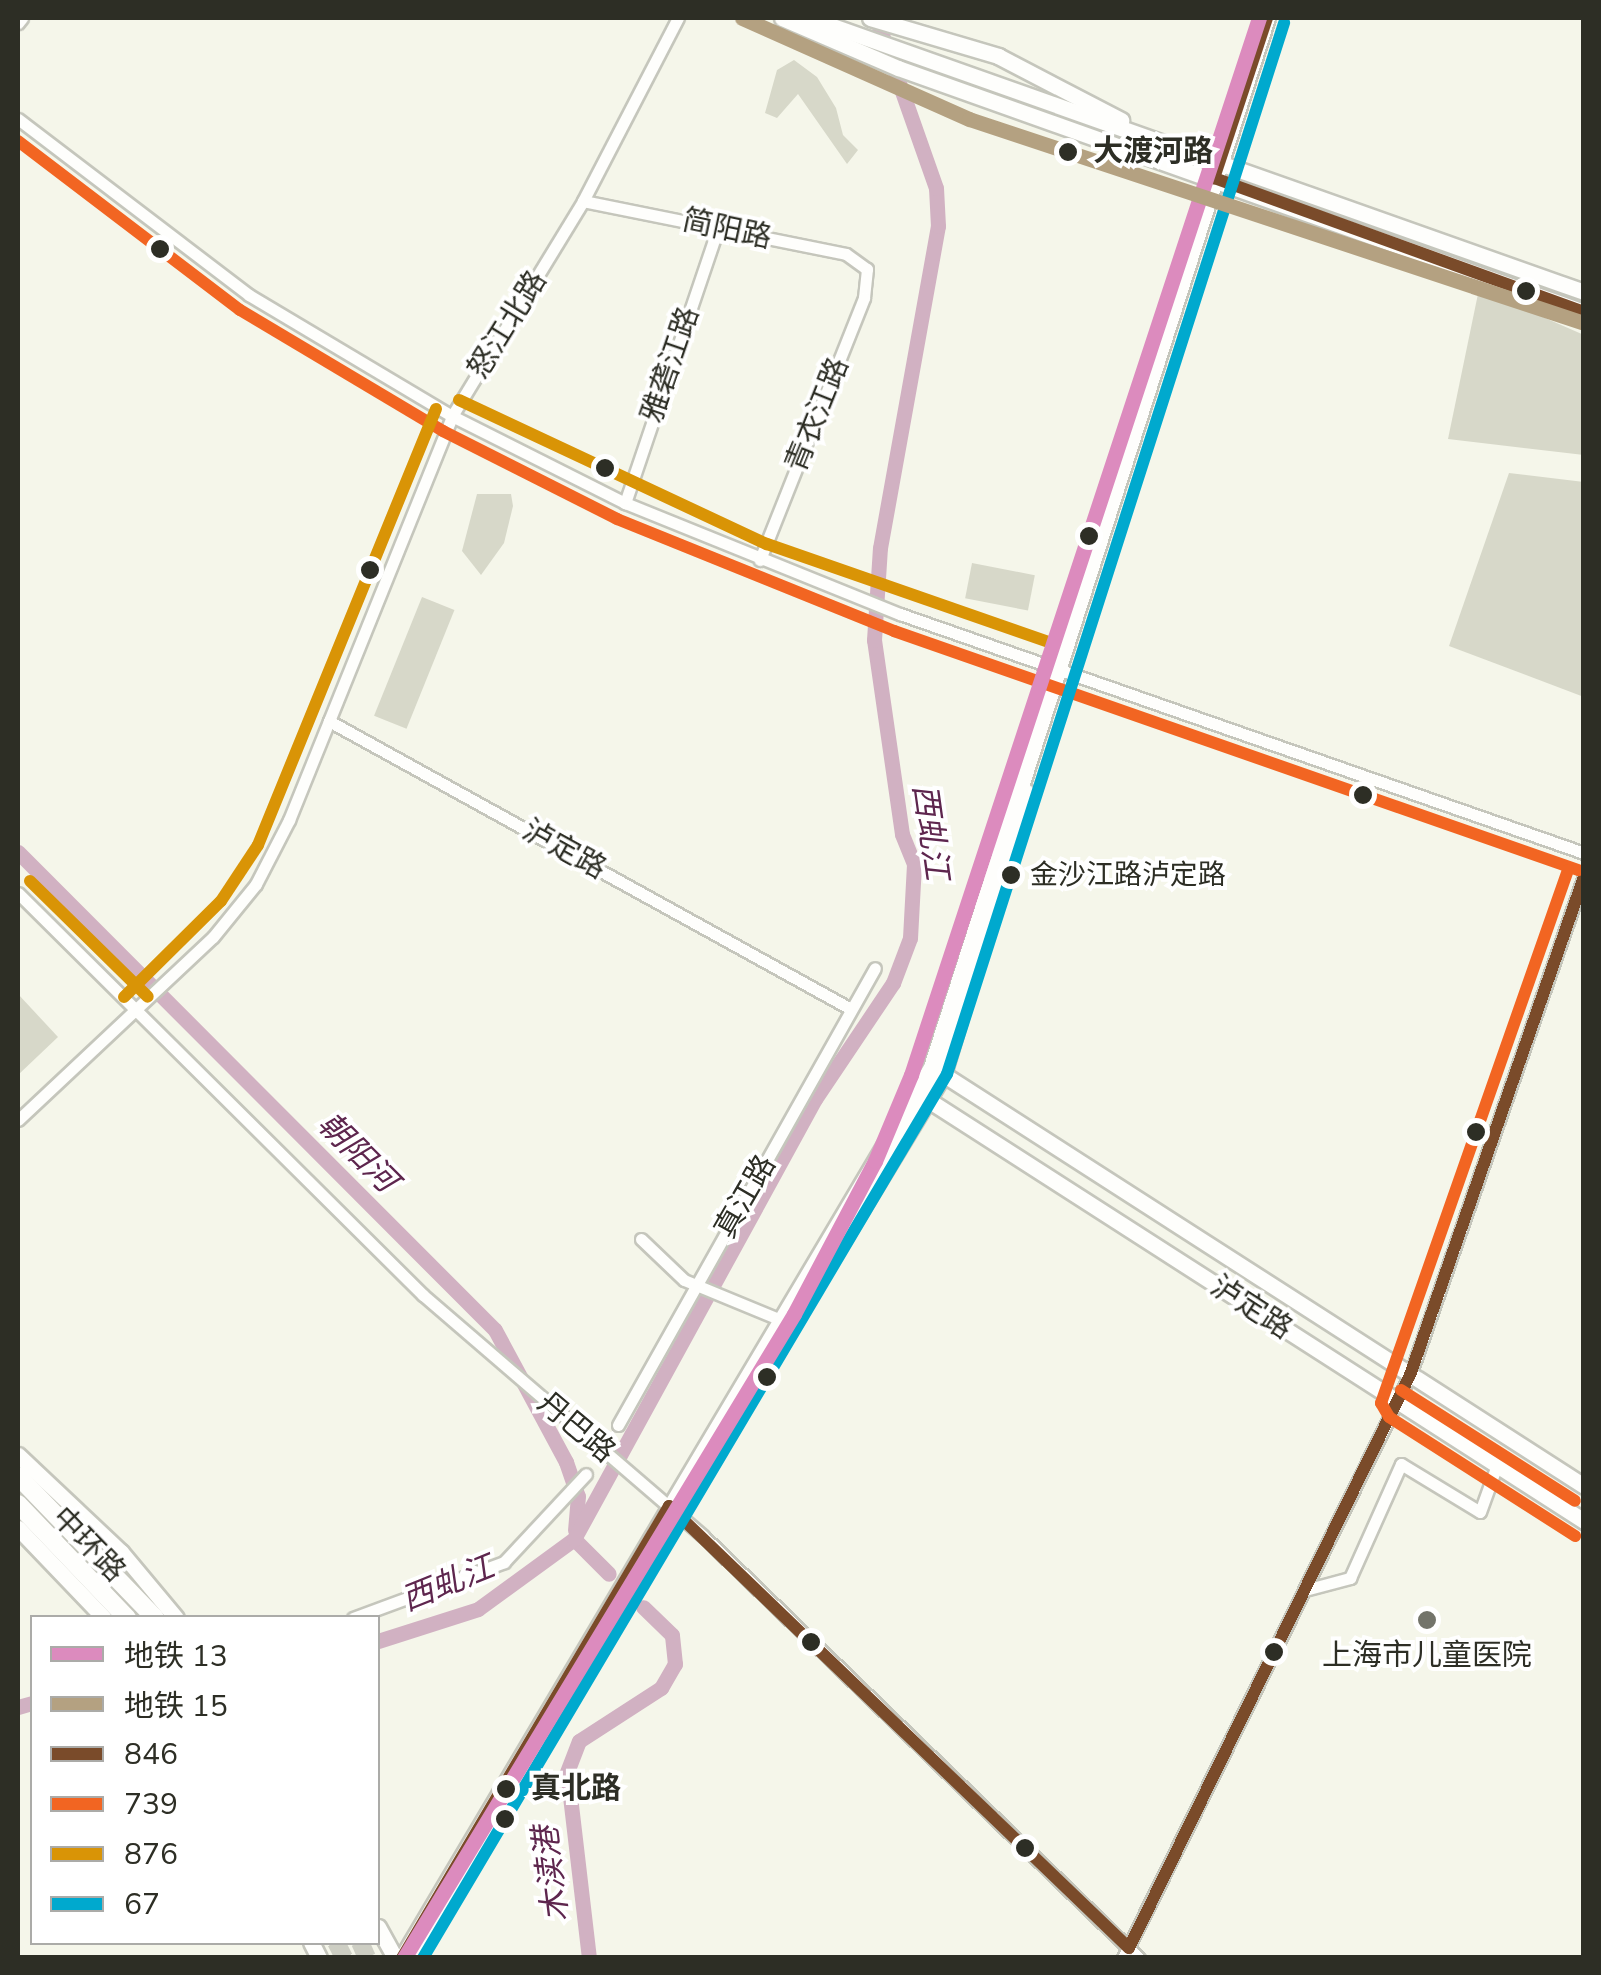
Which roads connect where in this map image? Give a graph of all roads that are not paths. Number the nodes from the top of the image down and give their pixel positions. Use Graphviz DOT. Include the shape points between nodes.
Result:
graph roads {
  1 [pos="678,18"];
  2 [pos="782,18"];
  3 [pos="810,18"];
  4 [pos="870,18"];
  5 [pos="1267,18"];
  6 [pos="1276,18"];
  7 [pos="18,119"];
  8 [pos="1156,137"];
  9 [pos="1224,160"];
  10 [pos="1218,180"];
  11 [pos="583,200"];
  12 [pos="718,228"];
  13 [pos="867,269"];
  14 [pos="1584,292"];
  15 [pos="1584,312"];
  16 [pos="452,416"];
  17 [pos="625,503"];
  18 [pos="760,560"];
  19 [pos="1061,664"];
  20 [pos="329,721"];
  21 [pos="1584,853"];
  22 [pos="1584,876"];
  23 [pos="18,893"];
  24 [pos="875,968"];
  25 [pos="136,1009"];
  26 [pos="851,1009"];
  27 [pos="937,1070"];
  28 [pos="924,1098"];
  29 [pos="18,1120"];
  30 [pos="641,1239"];
  31 [pos="696,1286"];
  32 [pos="781,1320"];
  33 [pos="1410,1374"];
  34 [pos="1398,1402"];
  35 [pos="618,1426"];
  36 [pos="18,1455"];
  37 [pos="1496,1465"];
  38 [pos="586,1474"];
  39 [pos="18,1476"];
  40 [pos="1584,1486"];
  41 [pos="18,1504"];
  42 [pos="672,1509"];
  43 [pos="1584,1521"];
  44 [pos="18,1528"];
  45 [pos="1305,1590"];
  46 [pos="101,1615"];
  47 [pos="124,1615"];
  48 [pos="152,1615"];
  49 [pos="174,1615"];
  50 [pos="361,1615"];
  51 [pos="380,1930"];
  52 [pos="1126,1953"];
  53 [pos="399,1958"];
  54 [pos="416,1958"];
  55 [pos="1139,1958"];
  1 -- 11 [label="street, 怒江北路"];
  2 -- 10 [label="main road" via="898,68"];
  3 -- 8 [label="main road"];
  4 -- 8 [label="main road" via="998,56"];
  5 -- 9 [label="main road"];
  6 -- 9 [label="main road"];
  7 -- 16 [label="street" via="249,295"];
  8 -- 9 [label="main road"];
  9 -- 10 [label="main road"];
  9 -- 14 [label="main road"];
  10 -- 15 [label="main road"];
  10 -- 19 [label="main road"];
  11 -- 12 [label="street, 简阳路"];
  11 -- 16 [label="street, 怒江北路"];
  12 -- 13 [label="street, 简阳路" via="846,254"];
  12 -- 17 [label="street, 雅砻江路"];
  13 -- 18 [label="street, 青衣江路" via="864,298"];
  16 -- 17 [label="street"];
  16 -- 20 [label="street, 怒江北路"];
  17 -- 18 [label="street"];
  18 -- 19 [label="street" via="900,614"];
  19 -- 21 [label="street"];
  19 -- 27 [label="main road"];
  20 -- 25 [label="street, 怒江北路" via="256,884"];
  20 -- 26 [label="street, 泸定路"];
  22 -- 33 [label="street"];
  23 -- 25 [label="street, 丹巴路"];
  24 -- 26 [label="street, 真江路"];
  25 -- 29 [label="street, 怒江北路"];
  25 -- 42 [label="street, 丹巴路" via="486,1352"];
  26 -- 31 [label="street, 真江路"];
  27 -- 28 [label="main road"];
  27 -- 33 [label="main road, 泸定路"];
  28 -- 32 [label="main road"];
  28 -- 34 [label="main road, 泸定路"];
  28 -- 42 [label="main road"];
  30 -- 31 [label="street"];
  31 -- 32 [label="street"];
  31 -- 35 [label="street, 真江路"];
  32 -- 42 [label="main road"];
  33 -- 34 [label="street"];
  33 -- 40 [label="main road, 泸定路"];
  34 -- 37 [label="main road, 泸定路"];
  34 -- 45 [label="street"];
  36 -- 49 [label="main road" via="121,1552"];
  37 -- 43 [label="main road, 泸定路"];
  37 -- 45 [label="street" via="1480,1512 1401,1464 1350,1578"];
  38 -- 50 [label="street" via="504,1562"];
  39 -- 48 [label="highway, 中环路"];
  41 -- 47 [label="highway, 中环路"];
  42 -- 52 [label="street, 丹巴路"];
  42 -- 53 [label="main road"];
  42 -- 54 [label="main road"];
  44 -- 46 [label="main road"];
  45 -- 52 [label="street"];
  51 -- 53 [label="main road"];
  52 -- 55 [label="street, 丹巴路"];
}
